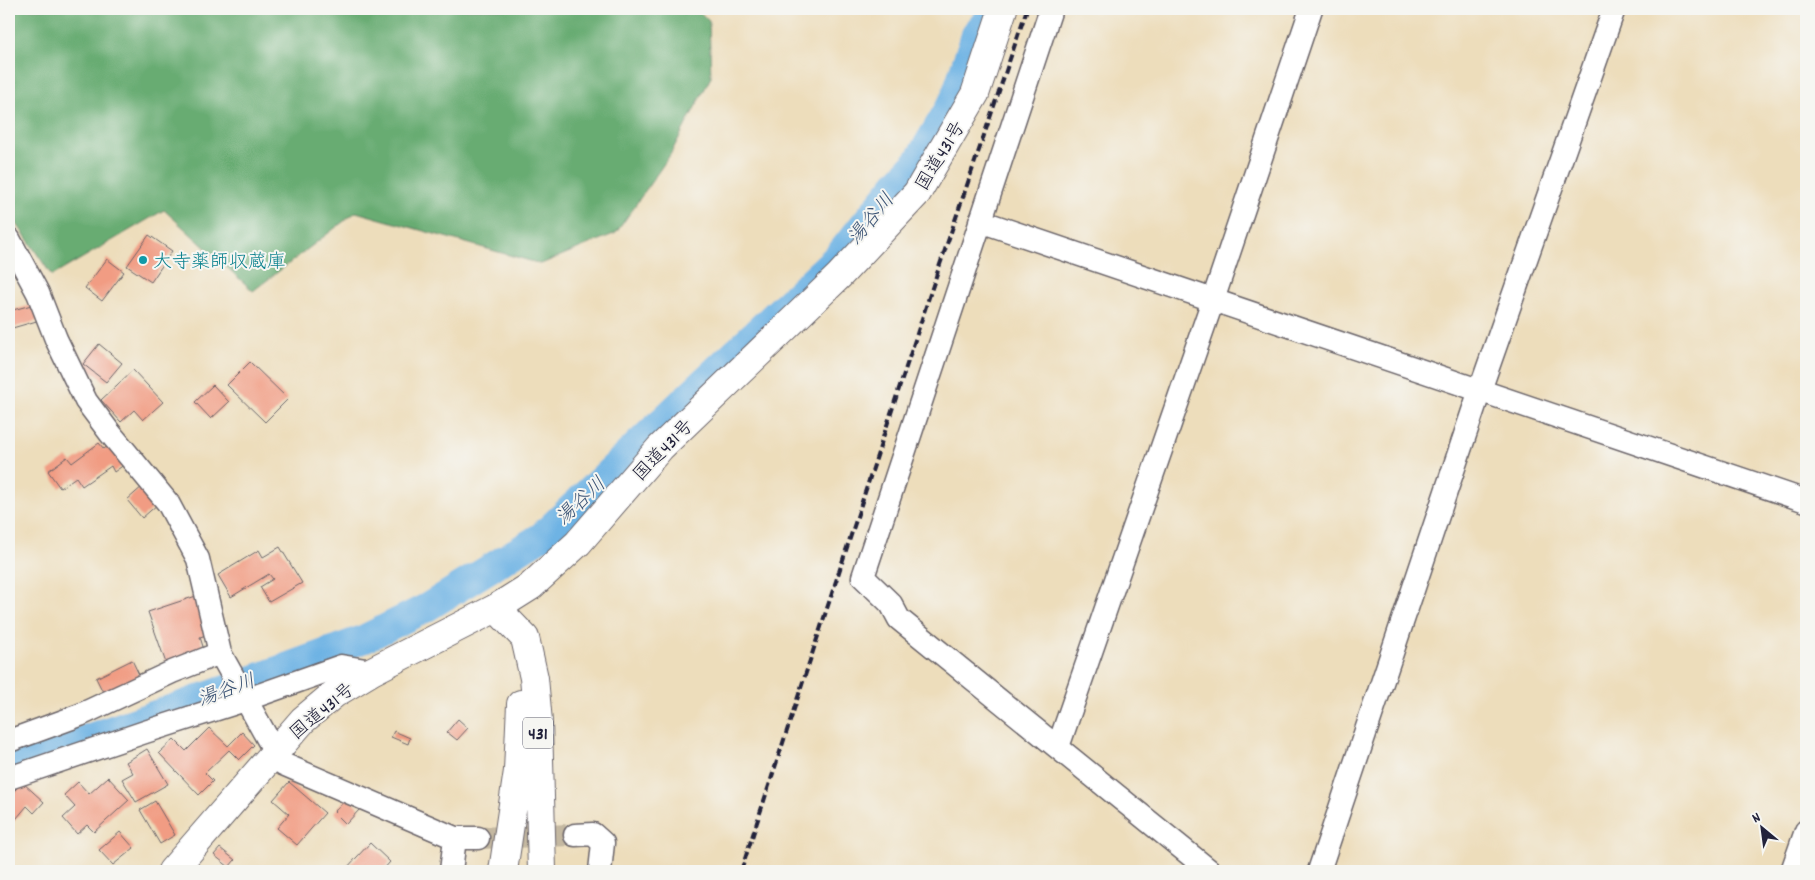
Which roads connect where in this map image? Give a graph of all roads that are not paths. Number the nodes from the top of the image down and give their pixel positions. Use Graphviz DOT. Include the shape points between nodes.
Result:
graph roads {
  1 [pos="1003,9"];
  2 [pos="1052,9"];
  3 [pos="1311,9"];
  4 [pos="1614,9"];
  5 [pos="980,221"];
  6 [pos="9,239"];
  7 [pos="1213,300"];
  8 [pos="1480,390"];
  9 [pos="1806,501"];
  10 [pos="496,608"];
  11 [pos="220,653"];
  12 [pos="372,671"];
  13 [pos="245,700"];
  14 [pos="9,741"];
  15 [pos="1058,747"];
  16 [pos="275,752"];
  17 [pos="9,778"];
  18 [pos="1806,831"];
  19 [pos="575,835"];
  20 [pos="455,838"];
  21 [pos="478,838"];
  22 [pos="172,871"];
  23 [pos="451,871"];
  24 [pos="503,871"];
  25 [pos="542,871"];
  26 [pos="600,871"];
  27 [pos="1210,871"];
  28 [pos="1319,871"];
  29 [pos="1792,871"];
  1 -- 10 [label="highway, 国道431号" via="975,94 917,193 839,276 660,448 578,543 531,586"];
  2 -- 5 [label="street"];
  3 -- 7 [label="street"];
  4 -- 8 [label="street"];
  5 -- 7 [label="street"];
  5 -- 15 [label="street" via="863,577 891,604 900,620"];
  6 -- 11 [label="street" via="38,293 86,401 168,503 198,559"];
  7 -- 8 [label="street"];
  7 -- 15 [label="street"];
  8 -- 9 [label="street"];
  8 -- 28 [label="street"];
  10 -- 12 [label="highway, 国道431号"];
  10 -- 24 [label="highway, 431" via="520,687 521,720 518,771"];
  10 -- 25 [label="highway, 431" via="525,638 534,678"];
  11 -- 13 [label="street"];
  11 -- 14 [label="street" via="80,715"];
  12 -- 13 [label="street" via="341,666"];
  12 -- 16 [label="highway, 国道431号" via="334,694 303,720"];
  13 -- 16 [label="street"];
  13 -- 17 [label="street"];
  15 -- 27 [label="street"];
  16 -- 20 [label="street" via="284,764"];
  16 -- 22 [label="highway, 国道431号"];
  18 -- 29 [label="street"];
  19 -- 26 [label="street" via="594,834 602,843"];
  20 -- 21 [label="street"];
  20 -- 23 [label="street"];
}
